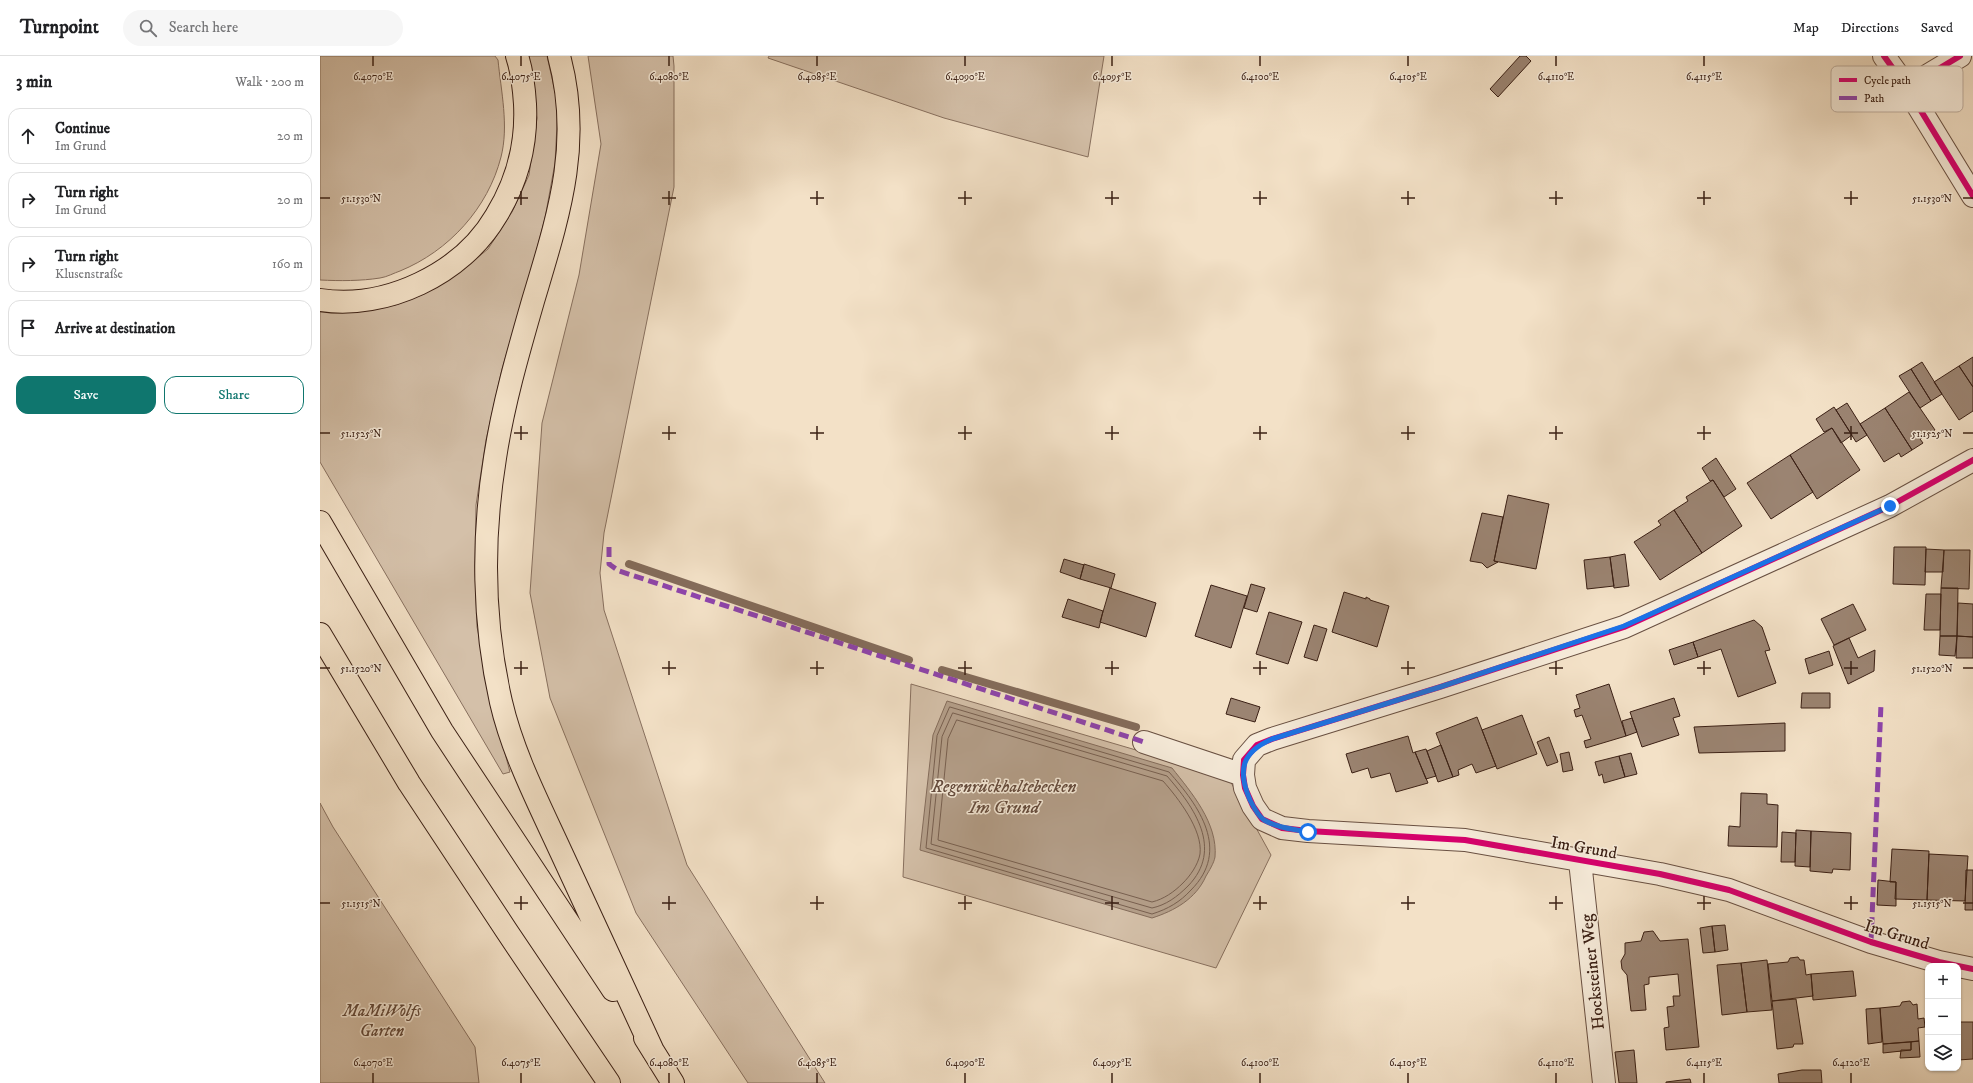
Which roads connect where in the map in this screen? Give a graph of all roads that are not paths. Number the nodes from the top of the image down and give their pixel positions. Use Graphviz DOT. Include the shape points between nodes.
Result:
graph roads {
  1 [pos="517,56"];
  2 [pos="559,56"];
  3 [pos="1884,56"];
  4 [pos="1960,56"];
  5 [pos="1891,66"];
  6 [pos="1943,66"];
  7 [pos="1922,112"];
  8 [pos="1973,196"];
  9 [pos="320,300"];
  10 [pos="1973,460"];
  11 [pos="320,522"];
  12 [pos="320,634"];
  13 [pos="1144,742"];
  14 [pos="1243,775"];
  15 [pos="1580,861"];
  16 [pos="1973,968"];
  17 [pos="653,1051"];
  18 [pos="609,1083"];
  19 [pos="673,1083"];
  20 [pos="1604,1083"];
  1 -- 9 [label="highway" via="524,92 524,145 511,187 496,217 459,259 439,274 414,286 374,299 349,302"];
  2 -- 17 [label="highway" via="566,80 569,118 566,174 549,246 504,406 494,458 489,507 488,600 502,703 512,736 554,836"];
  3 -- 5 [label="street"];
  4 -- 6 [label="street"];
  7 -- 8 [label="street"];
  10 -- 14 [label="street, Im Grund" via="1890,506 1624,626 1272,739 1257,746 1244,760"];
  11 -- 17 [label="highway" via="442,731"];
  12 -- 18 [label="highway" via="409,783"];
  13 -- 14 [label="street"];
  14 -- 15 [label="street, Im Grund" via="1245,788 1262,819 1282,828 1308,832 1465,840"];
  15 -- 16 [label="street, Im Grund" via="1660,874 1729,890 1871,942 1939,962"];
  15 -- 20 [label="street, Hocksteiner Weg"];
  17 -- 19 [label="highway"];
}
